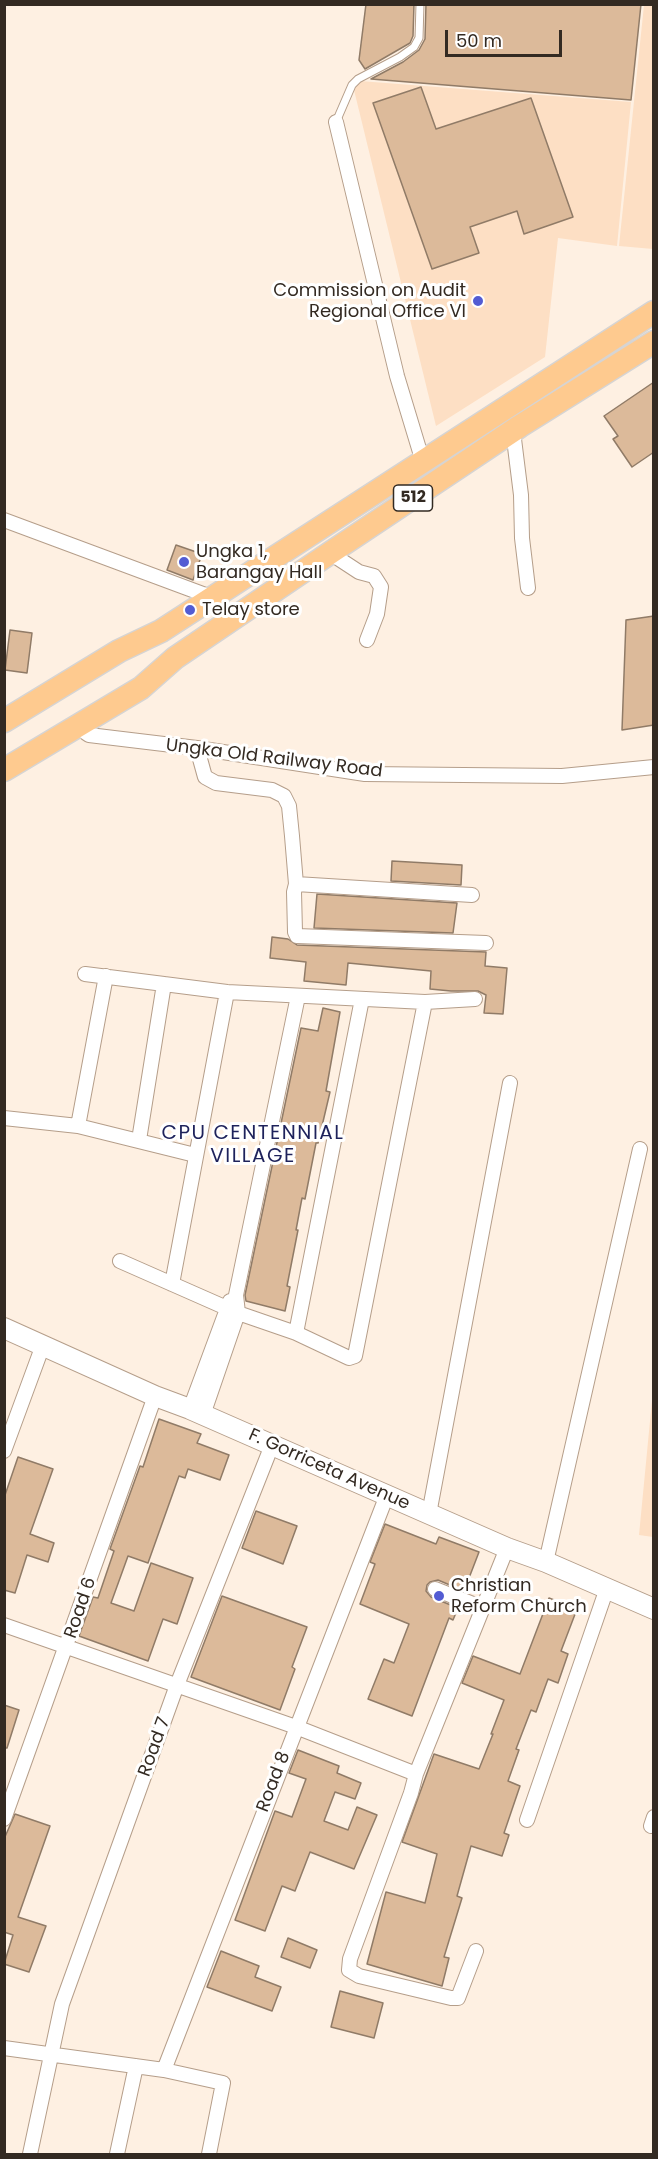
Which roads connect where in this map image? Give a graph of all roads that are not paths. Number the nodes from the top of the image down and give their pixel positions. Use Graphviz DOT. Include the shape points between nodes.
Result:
graph roads {
  1 [pos="420,4"];
  2 [pos="336,122"];
  3 [pos="654,312"];
  4 [pos="652,346"];
  5 [pos="508,407"];
  6 [pos="517,428"];
  7 [pos="423,462"];
  8 [pos="4,520"];
  9 [pos="330,553"];
  10 [pos="528,588"];
  11 [pos="211,597"];
  12 [pos="228,623"];
  13 [pos="367,640"];
  14 [pos="4,721"];
  15 [pos="81,724"];
  16 [pos="197,748"];
  17 [pos="654,767"];
  18 [pos="4,770"];
  19 [pos="296,884"];
  20 [pos="472,895"];
  21 [pos="486,943"];
  22 [pos="85,974"];
  23 [pos="106,976"];
  24 [pos="164,984"];
  25 [pos="227,992"];
  26 [pos="298,996"];
  27 [pos="362,999"];
  28 [pos="475,999"];
  29 [pos="425,1002"];
  30 [pos="510,1083"];
  31 [pos="4,1118"];
  32 [pos="78,1126"];
  33 [pos="139,1140"];
  34 [pos="640,1149"];
  35 [pos="195,1155"];
  36 [pos="120,1261"];
  37 [pos="172,1284"];
  38 [pos="233,1310"];
  39 [pos="4,1328"];
  40 [pos="296,1333"];
  41 [pos="43,1345"];
  42 [pos="155,1396"];
  43 [pos="197,1412"];
  44 [pos="272,1445"];
  45 [pos="4,1451"];
  46 [pos="387,1495"];
  47 [pos="429,1514"];
  48 [pos="507,1548"];
  49 [pos="546,1562"];
  50 [pos="607,1588"];
  51 [pos="435,1589"];
  52 [pos="483,1608"];
  53 [pos="654,1609"];
  54 [pos="4,1625"];
  55 [pos="68,1646"];
  56 [pos="177,1685"];
  57 [pos="296,1727"];
  58 [pos="416,1774"];
  59 [pos="4,1819"];
  60 [pos="527,1820"];
  61 [pos="476,1951"];
  62 [pos="4,2048"];
  63 [pos="52,2054"];
  64 [pos="136,2066"];
  65 [pos="164,2070"];
  66 [pos="30,2154"];
  67 [pos="117,2154"];
  68 [pos="209,2154"];
  1 -- 2 [label="lane" via="419,38 414,47 358,79"];
  2 -- 7 [label="street" via="396,376"];
  3 -- 5 [label="main road, 512"];
  4 -- 6 [label="main road, 512"];
  5 -- 6 [label="main road"];
  5 -- 7 [label="main road, 512"];
  6 -- 9 [label="main road, 512"];
  6 -- 10 [label="street"];
  7 -- 11 [label="main road, 512"];
  8 -- 11 [label="street"];
  9 -- 12 [label="main road, 512"];
  9 -- 13 [label="street" via="359,572 374,576 381,587 377,614"];
  11 -- 12 [label="main road"];
  11 -- 14 [label="main road, 512"];
  12 -- 15 [label="main road, 512" via="175,658 141,688"];
  15 -- 16 [label="street, Ungka Old Railway Road" via="89,735"];
  15 -- 18 [label="main road, 512"];
  16 -- 17 [label="street, Ungka Old Railway Road" via="365,774 562,776"];
  16 -- 19 [label="street" via="205,777 216,783 272,790 284,796 289,806"];
  19 -- 20 [label="street"];
  19 -- 21 [label="street" via="297,936"];
  22 -- 23 [label="street"];
  23 -- 24 [label="street"];
  23 -- 32 [label="street"];
  24 -- 25 [label="street"];
  24 -- 33 [label="street"];
  25 -- 26 [label="street"];
  25 -- 35 [label="street"];
  26 -- 27 [label="street"];
  26 -- 38 [label="street"];
  27 -- 29 [label="street"];
  27 -- 40 [label="street"];
  28 -- 29 [label="street"];
  29 -- 40 [label="street" via="355,1356 349,1358"];
  30 -- 47 [label="street"];
  31 -- 32 [label="street"];
  32 -- 33 [label="street"];
  33 -- 35 [label="street"];
  34 -- 49 [label="street"];
  35 -- 37 [label="street"];
  36 -- 37 [label="street"];
  37 -- 38 [label="street"];
  38 -- 40 [label="street"];
  38 -- 43 [label="street"];
  39 -- 41 [label="main road, F. Gorriceta Avenue"];
  41 -- 42 [label="main road, F. Gorriceta Avenue"];
  41 -- 45 [label="street"];
  42 -- 43 [label="main road, F. Gorriceta Avenue"];
  42 -- 55 [label="street, Road 6"];
  43 -- 44 [label="main road, F. Gorriceta Avenue"];
  44 -- 46 [label="main road, F. Gorriceta Avenue"];
  44 -- 56 [label="street, Road 7"];
  46 -- 47 [label="main road, F. Gorriceta Avenue"];
  46 -- 57 [label="street, Road 8"];
  47 -- 48 [label="main road, F. Gorriceta Avenue"];
  48 -- 49 [label="main road, F. Gorriceta Avenue"];
  48 -- 52 [label="street"];
  49 -- 50 [label="main road, F. Gorriceta Avenue"];
  50 -- 53 [label="main road, F. Gorriceta Avenue"];
  50 -- 60 [label="street"];
  51 -- 52 [label="street"];
  52 -- 58 [label="street"];
  54 -- 55 [label="street"];
  55 -- 56 [label="street"];
  55 -- 59 [label="street, Road 6"];
  56 -- 57 [label="street"];
  56 -- 63 [label="street, Road 7" via="62,2004"];
  57 -- 58 [label="street"];
  57 -- 65 [label="street, Road 8"];
  58 -- 61 [label="street" via="349,1970 359,1976 458,1998"];
  62 -- 63 [label="street"];
  63 -- 64 [label="street"];
  63 -- 66 [label="street, Road 7"];
  64 -- 65 [label="street"];
  64 -- 67 [label="street"];
  65 -- 68 [label="street" via="223,2083"];
}
